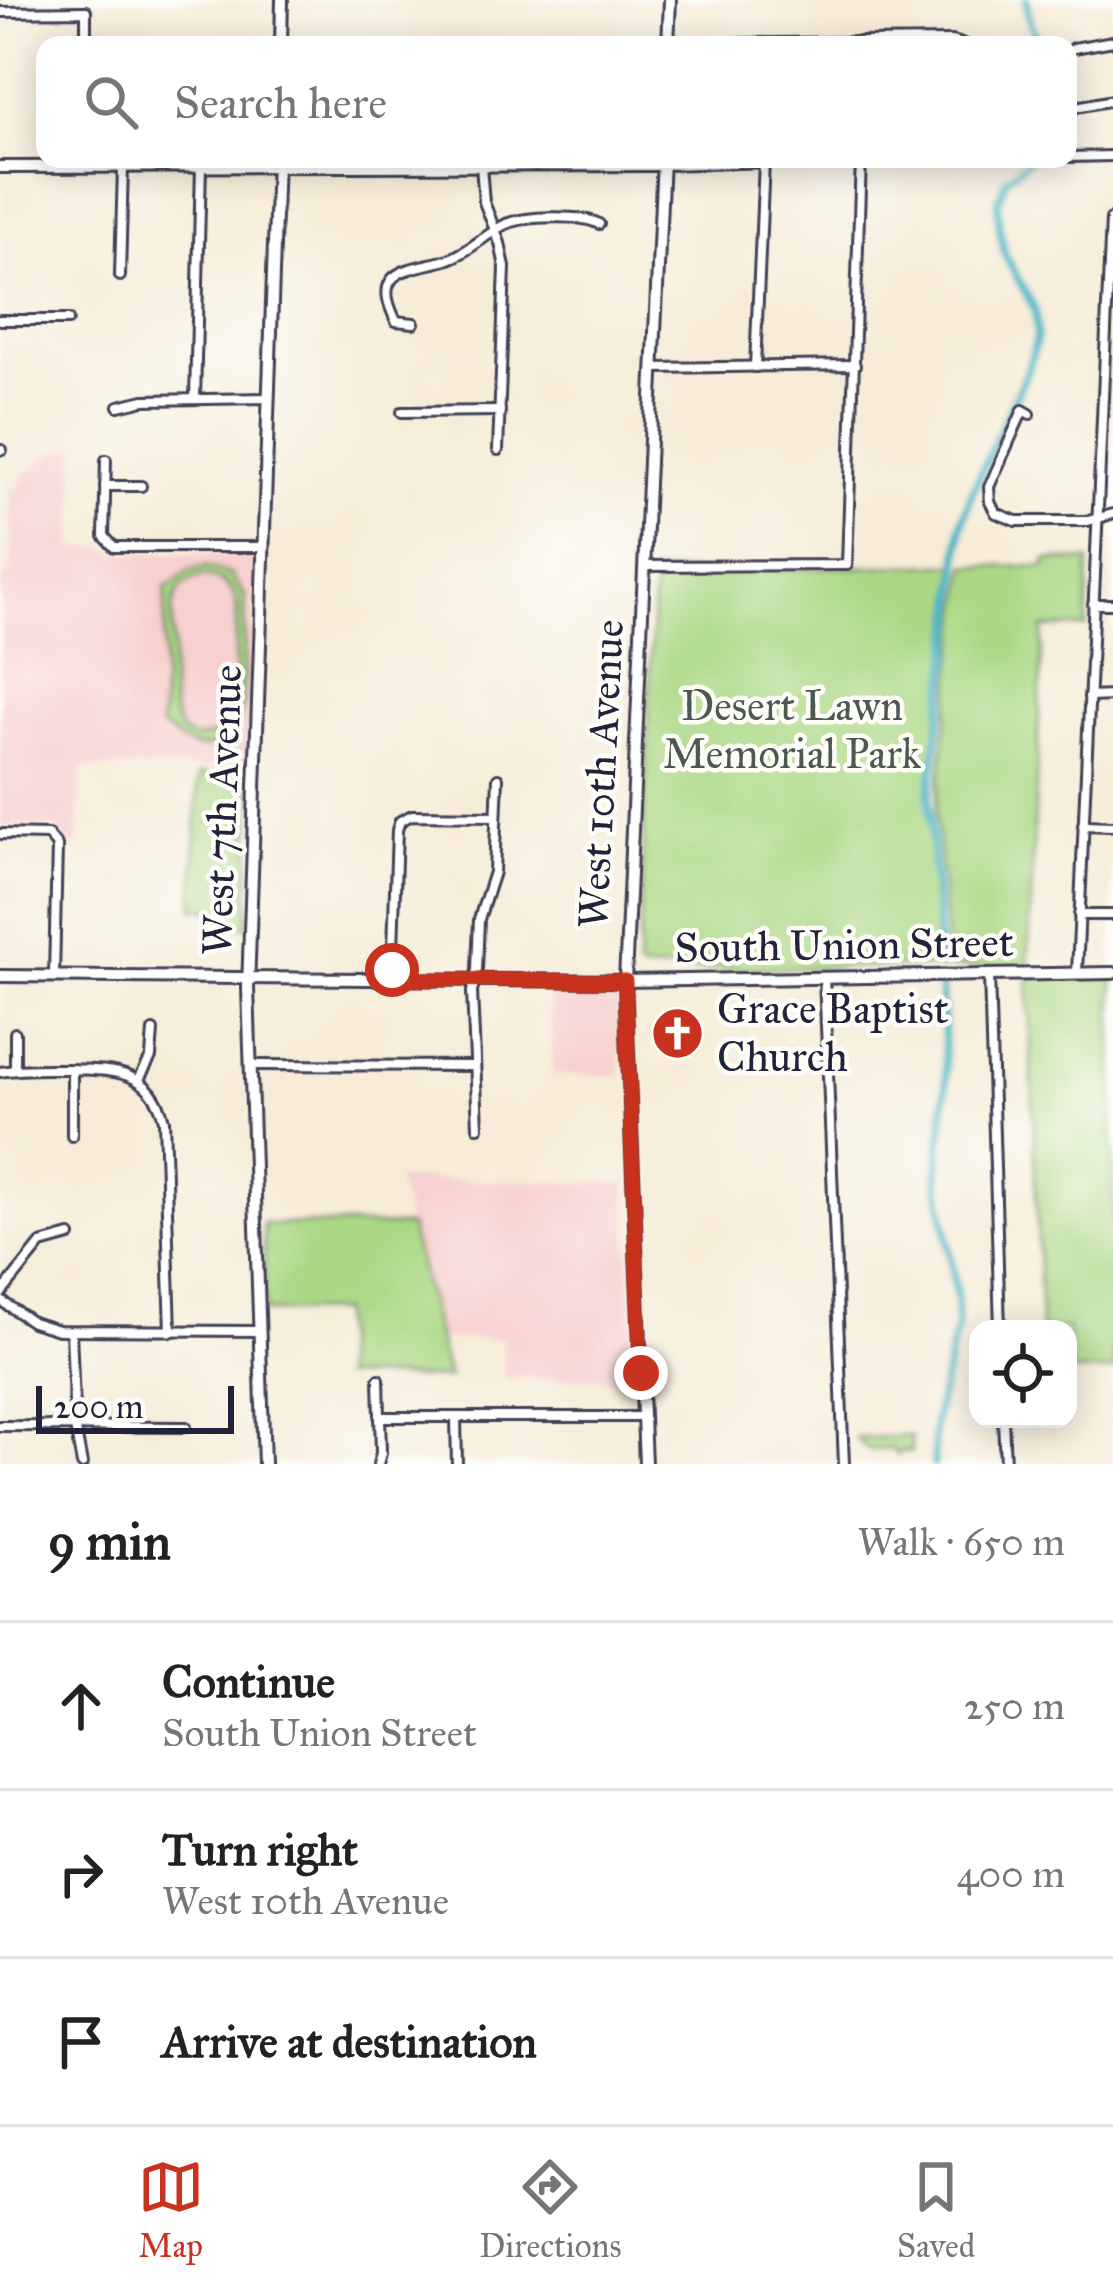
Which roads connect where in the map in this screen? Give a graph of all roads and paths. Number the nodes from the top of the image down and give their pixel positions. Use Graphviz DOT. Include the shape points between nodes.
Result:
graph roads {
  1 [pos="282,0"];
  2 [pos="670,0"];
  3 [pos="0,12"];
  4 [pos="86,36"];
  5 [pos="281,36"];
  6 [pos="668,36"];
  7 [pos="1113,41"];
  8 [pos="1077,47"];
  9 [pos="1113,100"];
  10 [pos="1077,107"];
  11 [pos="1113,156"];
  12 [pos="1077,157"];
  13 [pos="36,165"];
  14 [pos="0,167"];
  15 [pos="123,168"];
  16 [pos="201,168"];
  17 [pos="277,168"];
  18 [pos="481,168"];
  19 [pos="663,168"];
  20 [pos="764,168"];
  21 [pos="861,168"];
  22 [pos="1111,219"];
  23 [pos="599,224"];
  24 [pos="495,230"];
  25 [pos="120,275"];
  26 [pos="0,320"];
  27 [pos="68,320"];
  28 [pos="414,322"];
  29 [pos="1109,334"];
  30 [pos="855,365"];
  31 [pos="755,367"];
  32 [pos="653,368"];
  33 [pos="269,398"];
  34 [pos="195,399"];
  35 [pos="118,406"];
  36 [pos="500,411"];
  37 [pos="402,412"];
  38 [pos="1030,414"];
  39 [pos="1102,424"];
  40 [pos="1113,424"];
  41 [pos="498,450"];
  42 [pos="106,460"];
  43 [pos="141,486"];
  44 [pos="105,487"];
  45 [pos="1113,514"];
  46 [pos="1097,518"];
  47 [pos="263,547"];
  48 [pos="644,566"];
  49 [pos="1094,604"];
  50 [pos="1113,604"];
  51 [pos="1089,697"];
  52 [pos="1113,697"];
  53 [pos="498,778"];
  54 [pos="496,815"];
  55 [pos="1083,825"];
  56 [pos="1113,826"];
  57 [pos="0,834"];
  58 [pos="1079,915"];
  59 [pos="1113,916"];
  60 [pos="1076,974"];
  61 [pos="1113,974"];
  62 [pos="988,975"];
  63 [pos="0,976"];
  64 [pos="55,976"];
  65 [pos="824,977"];
  66 [pos="249,978"];
  67 [pos="392,979"];
  68 [pos="475,979"];
  69 [pos="625,981"];
  70 [pos="152,1031"];
  71 [pos="15,1033"];
  72 [pos="251,1065"];
  73 [pos="475,1066"];
  74 [pos="15,1070"];
  75 [pos="72,1070"];
  76 [pos="0,1072"];
  77 [pos="138,1081"];
  78 [pos="478,1127"];
  79 [pos="72,1136"];
  80 [pos="70,1236"];
  81 [pos="0,1298"];
  82 [pos="1000,1320"];
  83 [pos="71,1331"];
  84 [pos="260,1331"];
  85 [pos="170,1332"];
  86 [pos="379,1379"];
  87 [pos="643,1417"];
  88 [pos="380,1418"];
  89 [pos="456,1418"];
  90 [pos="0,1426"];
  91 [pos="75,1427"];
  92 [pos="186,1427"];
  93 [pos="1004,1428"];
  94 [pos="82,1464"];
  95 [pos="264,1464"];
  96 [pos="378,1464"];
  97 [pos="457,1464"];
  98 [pos="645,1464"];
  99 [pos="844,1464"];
  100 [pos="1005,1464"];
  1 -- 5 [label="main road"];
  2 -- 6 [label="main road"];
  3 -- 4 [label="street" via="86,11"];
  7 -- 8 [label="street"];
  9 -- 10 [label="street"];
  11 -- 12 [label="street"];
  13 -- 14 [label="main road"];
  15 -- 25 [label="street"];
  16 -- 34 [label="street"];
  17 -- 33 [label="main road, West 7th Avenue"];
  18 -- 24 [label="street"];
  19 -- 32 [label="main road, West 10th Avenue"];
  20 -- 31 [label="street"];
  21 -- 30 [label="street"];
  22 -- 29 [label="street"];
  23 -- 24 [label="street" via="530,219"];
  24 -- 28 [label="street" via="451,259 394,278 387,291 394,318"];
  24 -- 36 [label="street" via="505,267"];
  26 -- 27 [label="street"];
  29 -- 39 [label="street"];
  30 -- 31 [label="street"];
  30 -- 48 [label="street" via="847,565"];
  31 -- 32 [label="street"];
  32 -- 48 [label="main road, West 10th Avenue"];
  33 -- 34 [label="street"];
  33 -- 47 [label="main road, West 7th Avenue"];
  34 -- 35 [label="street"];
  36 -- 37 [label="street"];
  36 -- 41 [label="street"];
  38 -- 46 [label="street" via="1023,410 991,483 992,508 1016,521"];
  39 -- 40 [label="street"];
  39 -- 46 [label="street"];
  42 -- 44 [label="street"];
  43 -- 44 [label="street"];
  44 -- 47 [label="street" via="104,536 119,549"];
  45 -- 46 [label="street"];
  46 -- 49 [label="street"];
  47 -- 66 [label="main road, West 7th Avenue"];
  48 -- 69 [label="main road, West 10th Avenue"];
  49 -- 50 [label="street"];
  49 -- 51 [label="street"];
  51 -- 52 [label="street"];
  51 -- 55 [label="street"];
  53 -- 54 [label="street"];
  54 -- 67 [label="street" via="402,819"];
  54 -- 68 [label="street"];
  55 -- 56 [label="street"];
  55 -- 58 [label="street"];
  57 -- 64 [label="street" via="56,842"];
  58 -- 59 [label="street"];
  58 -- 60 [label="street"];
  60 -- 61 [label="main road, South Union Street"];
  60 -- 62 [label="main road, South Union Street"];
  62 -- 65 [label="main road, South Union Street"];
  62 -- 82 [label="street"];
  63 -- 64 [label="main road, South Union Street"];
  64 -- 66 [label="main road, South Union Street"];
  65 -- 69 [label="main road, South Union Street"];
  65 -- 99 [label="street"];
  66 -- 67 [label="main road, South Union Street"];
  66 -- 72 [label="main road, West 7th Avenue"];
  67 -- 68 [label="main road, South Union Street"];
  68 -- 69 [label="main road, South Union Street"];
  68 -- 73 [label="street"];
  69 -- 87 [label="main road, West 10th Avenue"];
  70 -- 77 [label="street" via="151,1057"];
  71 -- 74 [label="street"];
  72 -- 73 [label="street"];
  72 -- 84 [label="main road, West 7th Avenue"];
  73 -- 78 [label="street"];
  74 -- 75 [label="street"];
  74 -- 76 [label="street"];
  75 -- 77 [label="street" via="114,1070"];
  75 -- 79 [label="street"];
  77 -- 85 [label="street" via="164,1120"];
  80 -- 81 [label="street" via="40,1244"];
  81 -- 83 [label="street" via="32,1322"];
  83 -- 85 [label="street"];
  83 -- 91 [label="street"];
  84 -- 85 [label="street"];
  84 -- 95 [label="main road, West 7th Avenue"];
  86 -- 88 [label="street"];
  87 -- 89 [label="street"];
  87 -- 98 [label="main road, West 10th Avenue"];
  88 -- 89 [label="street"];
  88 -- 96 [label="street"];
  89 -- 97 [label="street"];
  90 -- 91 [label="street"];
  91 -- 92 [label="street"];
  91 -- 94 [label="street"];
  93 -- 100 [label="street"];
}
